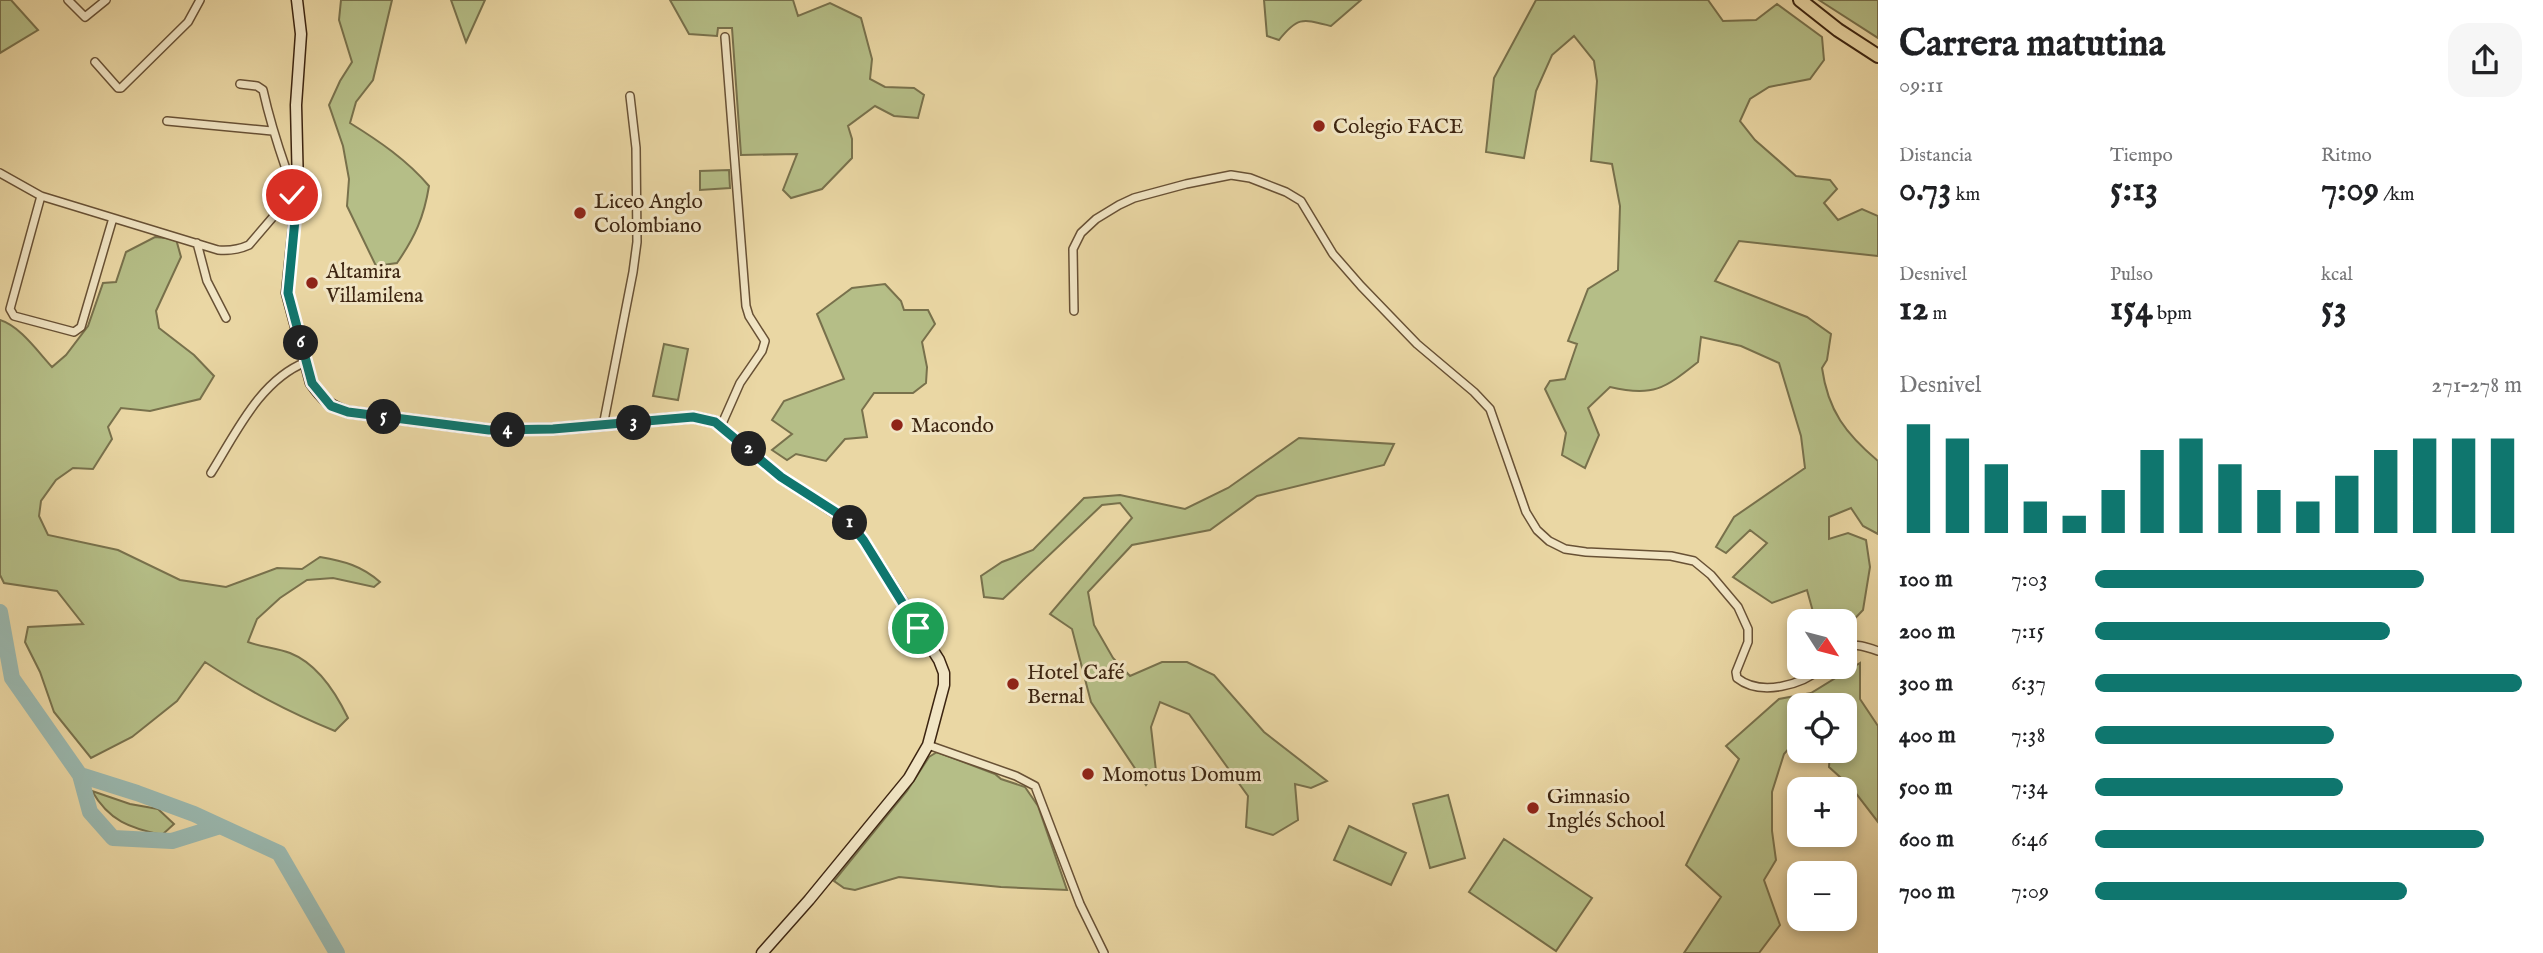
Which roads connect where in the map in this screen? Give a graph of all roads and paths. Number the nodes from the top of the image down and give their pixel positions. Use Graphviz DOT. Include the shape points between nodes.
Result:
graph roads {
  1 [pos="68,0"];
  2 [pos="106,0"];
  3 [pos="200,0"];
  4 [pos="297,0"];
  5 [pos="1800,0"];
  6 [pos="726,37"];
  7 [pos="1878,56"];
  8 [pos="95,62"];
  9 [pos="240,84"];
  10 [pos="630,96"];
  11 [pos="167,121"];
  12 [pos="272,131"];
  13 [pos="0,173"];
  14 [pos="295,192"];
  15 [pos="41,196"];
  16 [pos="113,218"];
  17 [pos="197,243"];
  18 [pos="1074,311"];
  19 [pos="226,318"];
  20 [pos="306,362"];
  21 [pos="603,426"];
  22 [pos="721,426"];
  23 [pos="211,473"];
  24 [pos="1857,645"];
  25 [pos="1878,651"];
  26 [pos="1803,679"];
  27 [pos="928,745"];
  28 [pos="762,953"];
  29 [pos="1104,953"];
  1 -- 2 [label="street" via="85,17"];
  3 -- 8 [label="street" via="188,22 127,85 118,88"];
  4 -- 14 [label="street" via="301,34"];
  5 -- 7 [label="highway"];
  6 -- 22 [label="street" via="746,306 765,341"];
  9 -- 12 [label="street" via="262,90"];
  10 -- 21 [label="street" via="636,148 637,242"];
  11 -- 12 [label="street"];
  12 -- 14 [label="street" via="287,173 287,187"];
  13 -- 15 [label="street"];
  14 -- 17 [label="street" via="249,245 228,251"];
  14 -- 20 [label="street" via="288,293"];
  15 -- 16 [label="street"];
  15 -- 16 [label="street" via="10,309 14,316 74,332 81,327"];
  16 -- 17 [label="street"];
  17 -- 19 [label="street"];
  18 -- 26 [label="street" via="1073,249 1081,233 1119,205 1231,175 1286,192 1301,201 1332,254 1361,286 1490,409 1537,530 1565,549 1694,561 1738,607 1748,629 1737,678 1747,685 1765,687"];
  20 -- 21 [label="street" via="320,395 331,406 348,412 489,430"];
  20 -- 23 [label="street" via="282,373 254,405"];
  21 -- 22 [label="street" via="700,417"];
  22 -- 27 [label="street" via="781,477 839,513 864,541 944,673"];
  24 -- 25 [label="street"];
  27 -- 28 [label="street" via="903,787"];
  27 -- 29 [label="street" via="1035,786"];
}
